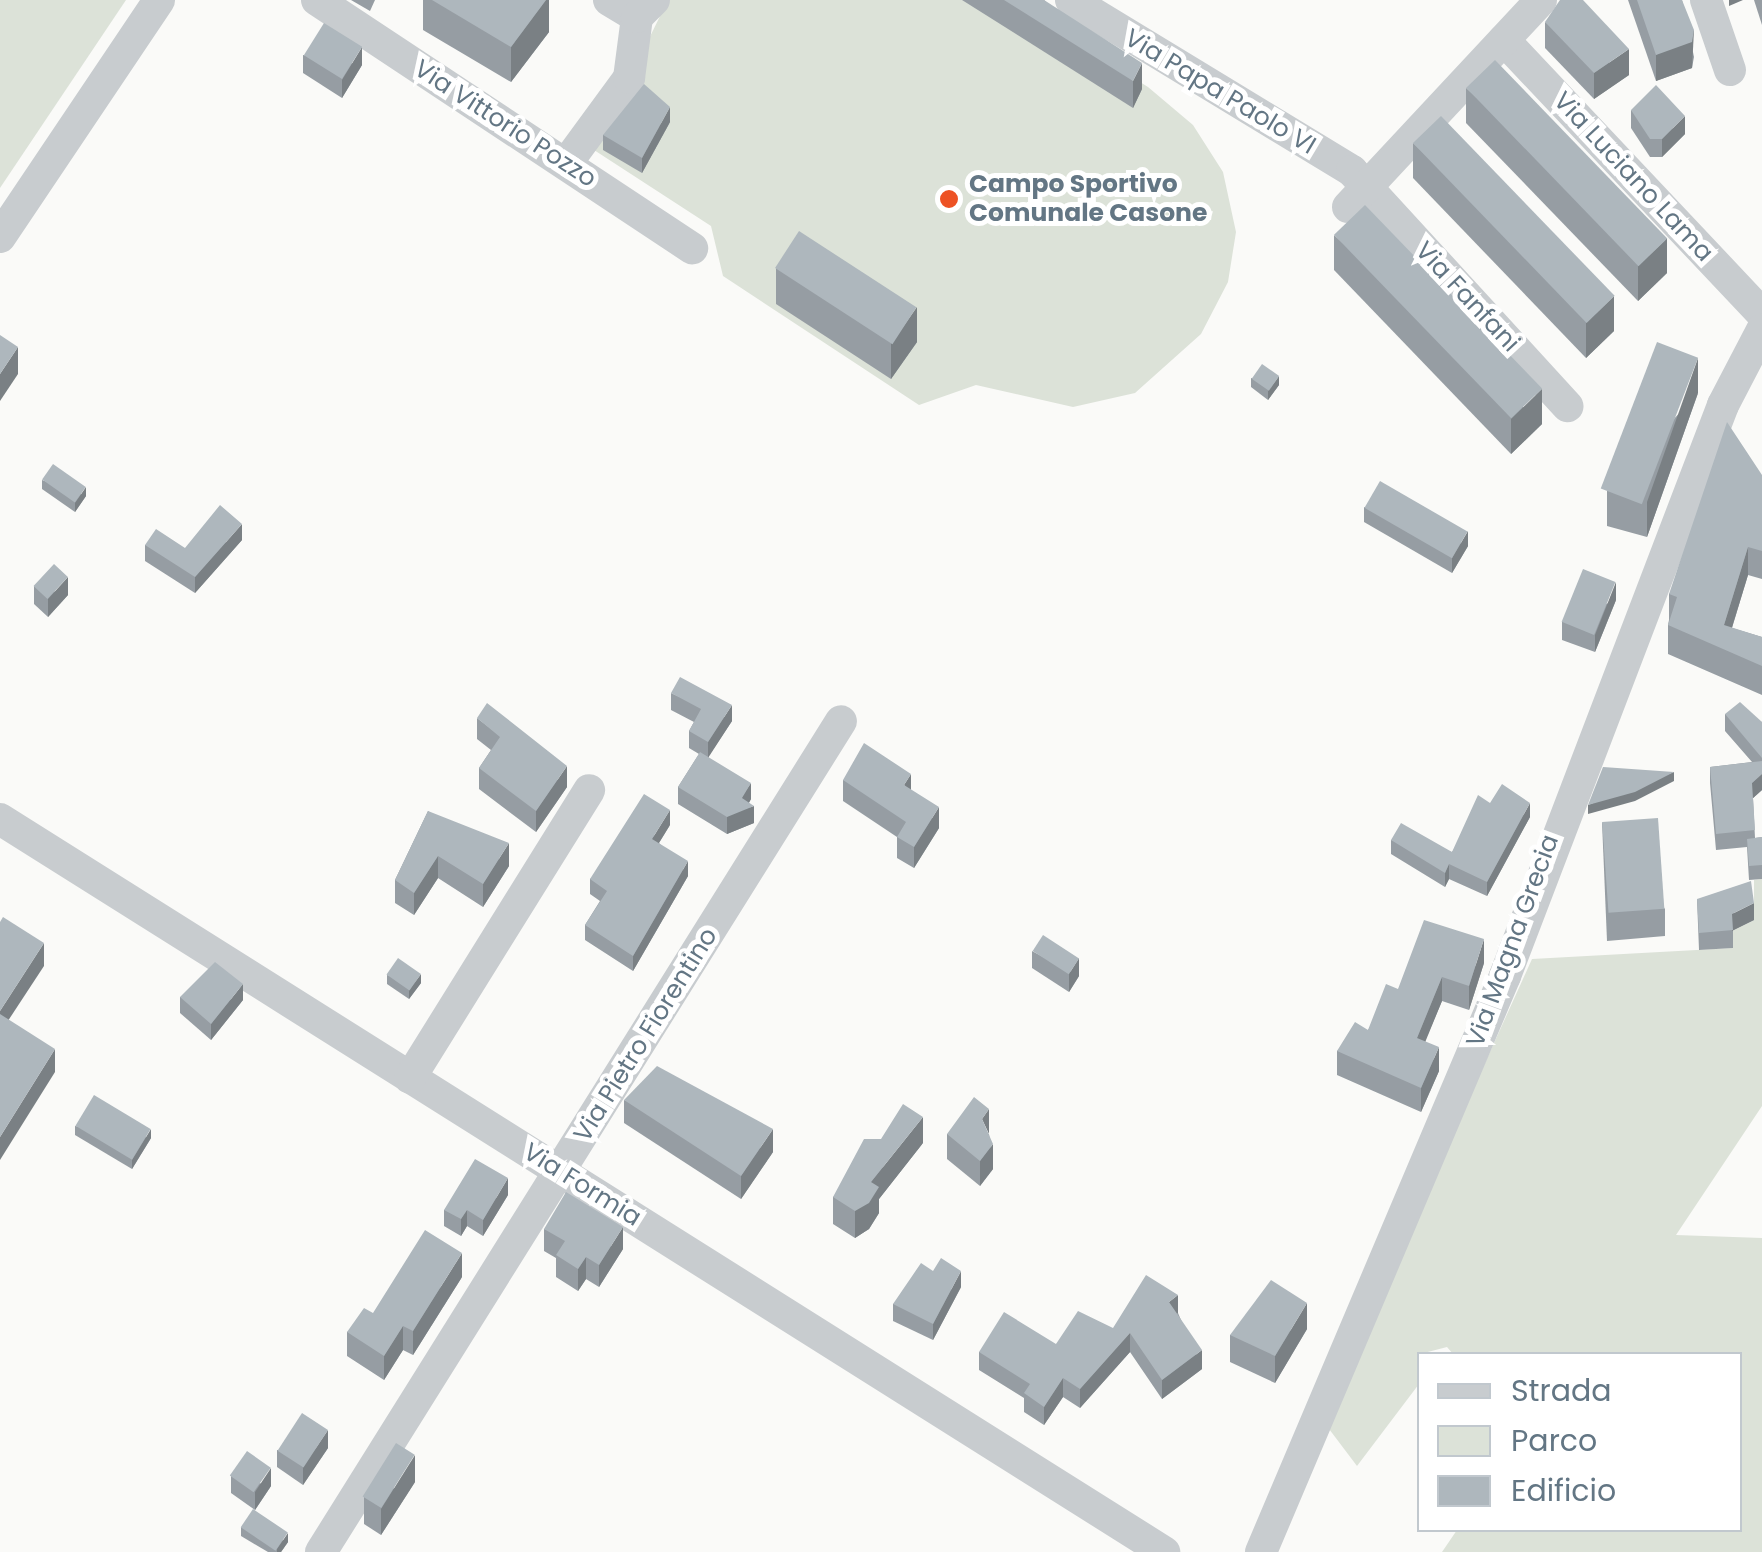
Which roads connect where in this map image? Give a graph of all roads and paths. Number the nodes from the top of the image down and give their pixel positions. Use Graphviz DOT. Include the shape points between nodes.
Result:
graph roads {
  1 [pos="158,0"];
  2 [pos="317,0"];
  3 [pos="1071,0"];
  4 [pos="1541,0"];
  5 [pos="1706,0"];
  6 [pos="633,6"];
  7 [pos="1504,40"];
  8 [pos="1730,70"];
  9 [pos="566,164"];
  10 [pos="1357,197"];
  11 [pos="0,238"];
  12 [pos="692,248"];
  13 [pos="1762,314"];
  14 [pos="1762,330"];
  15 [pos="1567,406"];
  16 [pos="841,721"];
  17 [pos="589,790"];
  18 [pos="0,819"];
  19 [pos="410,1078"];
  20 [pos="561,1172"];
  21 [pos="321,1552"];
  22 [pos="1164,1552"];
  23 [pos="1261,1552"];
  1 -- 11 [label="street"];
  2 -- 9 [label="street, Via Vittorio Pozzo"];
  3 -- 10 [label="street, Via Papa Paolo VI"];
  4 -- 7 [label="street"];
  5 -- 8 [label="street"];
  6 -- 9 [label="street" via="629,78"];
  7 -- 10 [label="street"];
  7 -- 13 [label="street, Via Luciano Lama"];
  9 -- 12 [label="street, Via Vittorio Pozzo"];
  10 -- 15 [label="street, Via Fanfani"];
  14 -- 23 [label="street, Via Magna Grecia" via="1722,405 1505,976"];
  16 -- 20 [label="street, Via Pietro Fiorentino"];
  17 -- 19 [label="street"];
  18 -- 19 [label="street, Via Formia"];
  19 -- 20 [label="street, Via Formia"];
  20 -- 21 [label="street, Via Pietro Fiorentino"];
  20 -- 22 [label="street, Via Formia"];
}
